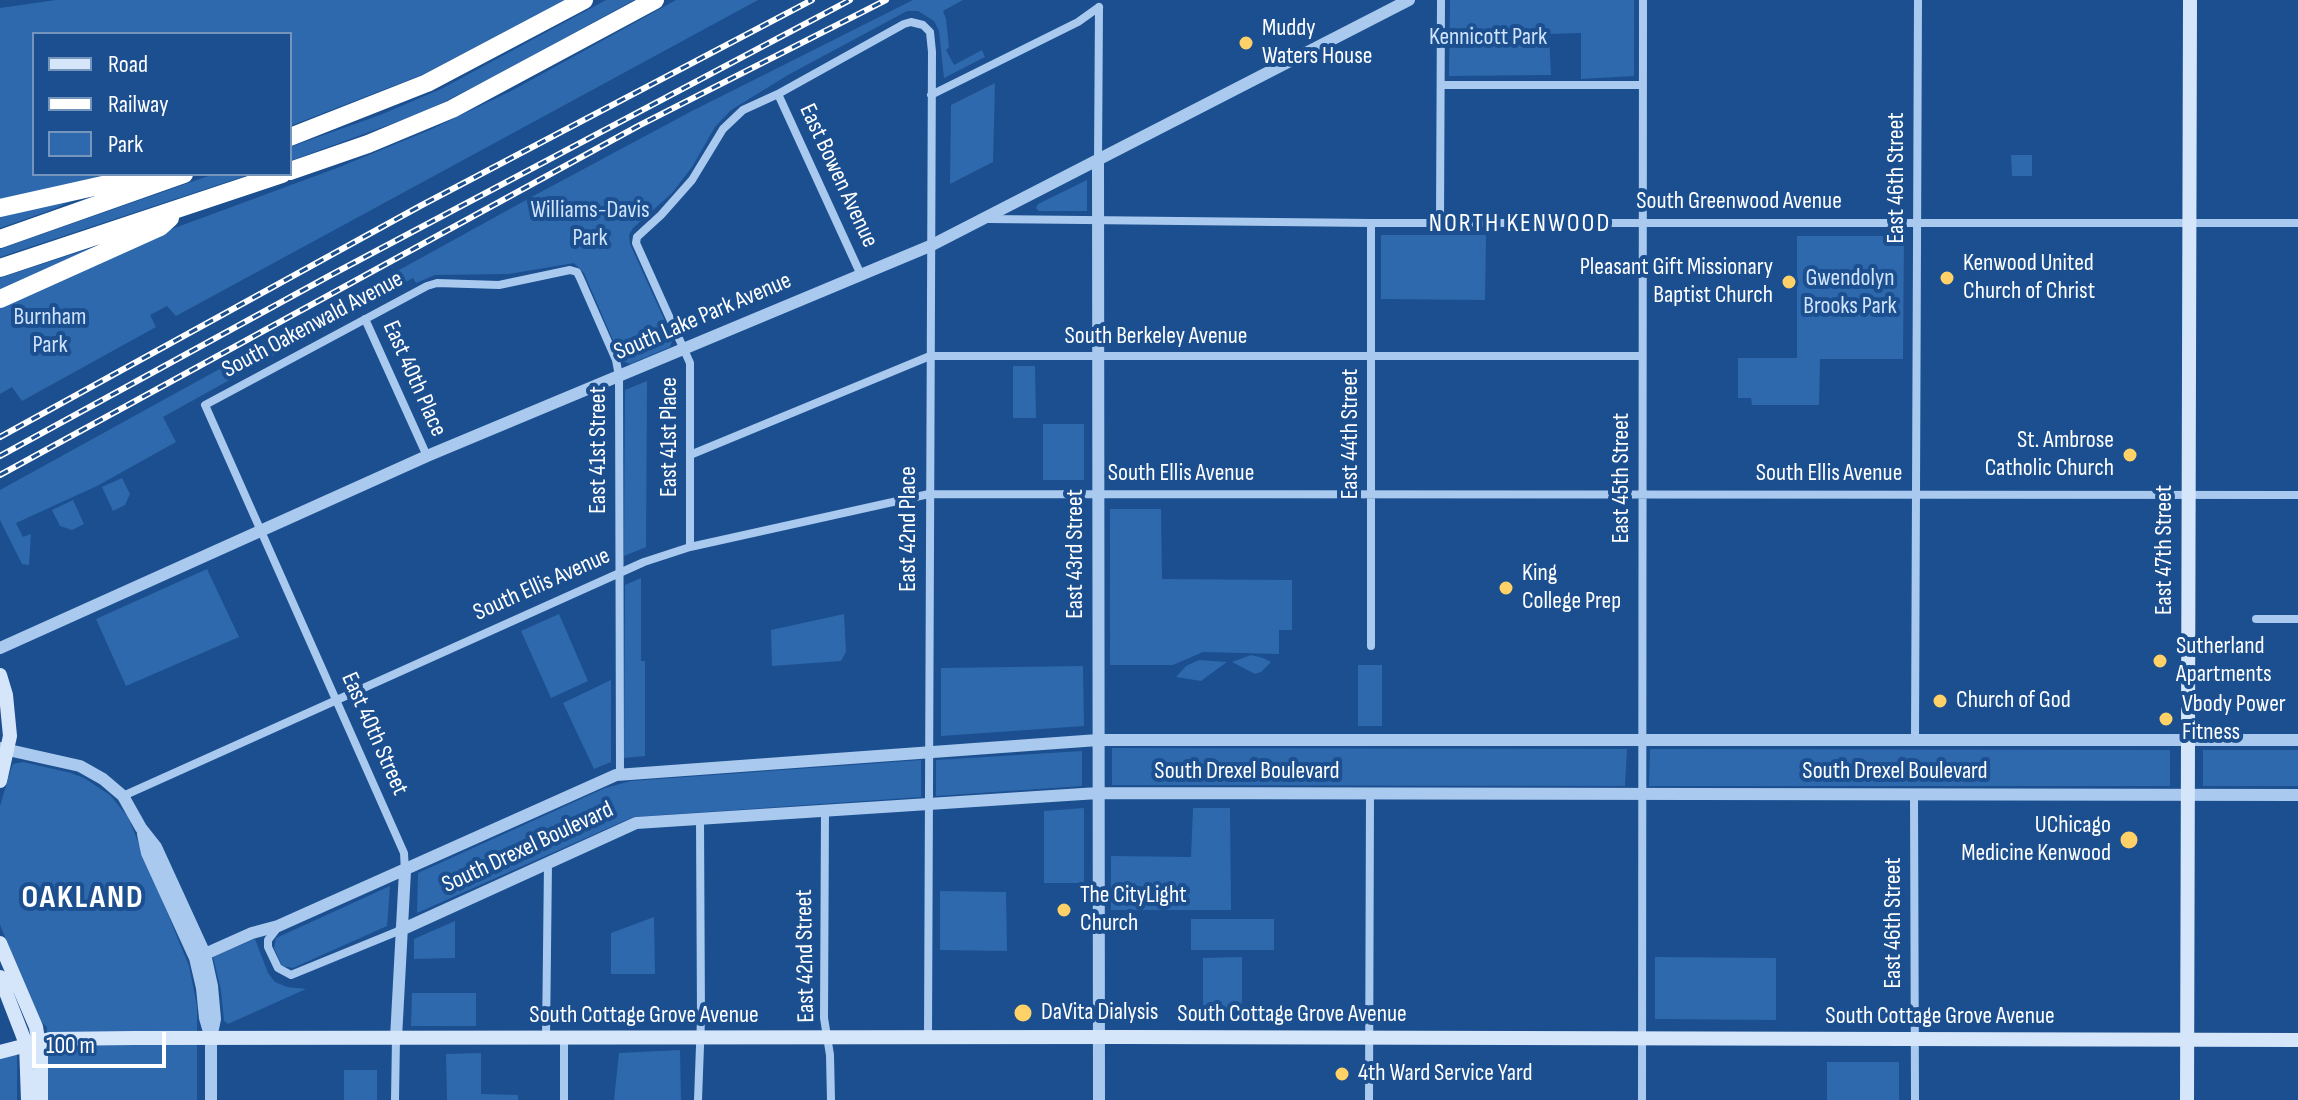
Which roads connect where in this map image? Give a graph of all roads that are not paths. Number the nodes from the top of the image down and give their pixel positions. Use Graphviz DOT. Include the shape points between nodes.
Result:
graph roads {
  1 [pos="584,0"];
  2 [pos="655,0"];
  3 [pos="1409,0"];
  4 [pos="1441,0"];
  5 [pos="1643,0"];
  6 [pos="1918,0"];
  7 [pos="2190,0"];
  8 [pos="1441,85"];
  9 [pos="1643,85"];
  10 [pos="778,94"];
  11 [pos="931,95"];
  12 [pos="292,136"];
  13 [pos="1098,161"];
  14 [pos="292,170"];
  15 [pos="276,176"];
  16 [pos="176,177"];
  17 [pos="0,208"];
  18 [pos="180,208"];
  19 [pos="988,219"];
  20 [pos="1098,221"];
  21 [pos="1642,221"];
  22 [pos="1440,222"];
  23 [pos="2189,222"];
  24 [pos="1371,223"];
  25 [pos="1917,223"];
  26 [pos="2298,223"];
  27 [pos="0,239"];
  28 [pos="930,246"];
  29 [pos="0,268"];
  30 [pos="861,275"];
  31 [pos="580,278"];
  32 [pos="0,299"];
  33 [pos="365,319"];
  34 [pos="684,350"];
  35 [pos="930,356"];
  36 [pos="1642,356"];
  37 [pos="1098,357"];
  38 [pos="1371,358"];
  39 [pos="619,376"];
  40 [pos="205,405"];
  41 [pos="690,455"];
  42 [pos="427,456"];
  43 [pos="929,494"];
  44 [pos="1098,494"];
  45 [pos="1371,494"];
  46 [pos="1642,494"];
  47 [pos="1915,494"];
  48 [pos="2188,495"];
  49 [pos="2298,495"];
  50 [pos="260,529"];
  51 [pos="690,547"];
  52 [pos="619,574"];
  53 [pos="2256,619"];
  54 [pos="2298,619"];
  55 [pos="1371,646"];
  56 [pos="0,648"];
  57 [pos="0,675"];
  58 [pos="335,699"];
  59 [pos="1641,739"];
  60 [pos="1915,739"];
  61 [pos="1098,740"];
  62 [pos="2186,740"];
  63 [pos="2298,740"];
  64 [pos="4,749"];
  65 [pos="929,751"];
  66 [pos="620,775"];
  67 [pos="0,781"];
  68 [pos="1098,793"];
  69 [pos="1641,793"];
  70 [pos="1370,794"];
  71 [pos="1914,794"];
  72 [pos="2298,795"];
  73 [pos="123,796"];
  74 [pos="2187,796"];
  75 [pos="929,805"];
  76 [pos="825,811"];
  77 [pos="700,819"];
  78 [pos="141,828"];
  79 [pos="548,863"];
  80 [pos="405,871"];
  81 [pos="278,926"];
  82 [pos="401,930"];
  83 [pos="0,943"];
  84 [pos="205,954"];
  85 [pos="0,977"];
  86 [pos="827,1037"];
  87 [pos="928,1037"];
  88 [pos="1098,1037"];
  89 [pos="211,1038"];
  90 [pos="396,1038"];
  91 [pos="546,1038"];
  92 [pos="564,1038"];
  93 [pos="699,1038"];
  94 [pos="1369,1038"];
  95 [pos="1642,1038"];
  96 [pos="1914,1039"];
  97 [pos="2187,1040"];
  98 [pos="2298,1040"];
  99 [pos="33,1042"];
  100 [pos="0,1052"];
  101 [pos="28,1100"];
  102 [pos="41,1100"];
  103 [pos="211,1100"];
  104 [pos="395,1100"];
  105 [pos="564,1100"];
  106 [pos="698,1100"];
  107 [pos="831,1100"];
  108 [pos="1099,1100"];
  109 [pos="1369,1100"];
  110 [pos="1642,1100"];
  111 [pos="1915,1100"];
  112 [pos="2187,1100"];
  1 -- 12 [label="highway" via="427,83"];
  2 -- 14 [label="highway" via="452,109"];
  3 -- 13 [label="street, South Lake Park Avenue"];
  4 -- 8 [label="street"];
  5 -- 9 [label="street, East 45th Street"];
  6 -- 25 [label="street, East 46th Street"];
  7 -- 23 [label="main road, East 47th Street"];
  8 -- 9 [label="street"];
  8 -- 22 [label="street"];
  9 -- 21 [label="street, East 45th Street"];
  10 -- 11 [label="street, East 42nd Place" via="911,22 930,32"];
  10 -- 30 [label="street, East Bowen Avenue"];
  10 -- 34 [label="street, East 41st Place" via="743,110 723,129 692,180 641,231 636,243"];
  11 -- 13 [label="street, East 43rd Street" via="1099,7"];
  11 -- 28 [label="street, East 42nd Place"];
  13 -- 19 [label="street, South Lake Park Avenue"];
  13 -- 20 [label="street, East 43rd Street"];
  15 -- 18 [label="highway"];
  16 -- 17 [label="highway" via="134,178"];
  16 -- 27 [label="highway"];
  18 -- 29 [label="highway"];
  18 -- 32 [label="highway" via="160,227"];
  19 -- 20 [label="street, South Greenwood Avenue"];
  19 -- 28 [label="street, South Lake Park Avenue"];
  20 -- 24 [label="street, South Greenwood Avenue"];
  20 -- 37 [label="street, East 43rd Street"];
  21 -- 22 [label="street, South Greenwood Avenue"];
  21 -- 25 [label="street, South Greenwood Avenue"];
  21 -- 36 [label="street, East 45th Street"];
  22 -- 24 [label="street, South Greenwood Avenue"];
  23 -- 25 [label="street, South Greenwood Avenue"];
  23 -- 26 [label="street, South Greenwood Avenue"];
  23 -- 48 [label="main road, East 47th Street"];
  24 -- 38 [label="street, East 44th Street"];
  25 -- 47 [label="street, East 46th Street"];
  28 -- 30 [label="street, South Lake Park Avenue"];
  28 -- 35 [label="street, East 42nd Place"];
  30 -- 34 [label="street, South Lake Park Avenue"];
  31 -- 33 [label="street, South Oakenwald Avenue" via="570,270 499,285 437,283"];
  31 -- 39 [label="street, East 41st Street"];
  33 -- 40 [label="street, South Oakenwald Avenue"];
  33 -- 42 [label="street, East 40th Place"];
  34 -- 39 [label="street, South Lake Park Avenue"];
  34 -- 41 [label="street, East 41st Place" via="690,363"];
  35 -- 37 [label="street, South Berkeley Avenue"];
  35 -- 41 [label="street, South Berkeley Avenue"];
  35 -- 43 [label="street, East 42nd Place"];
  36 -- 38 [label="street, South Berkeley Avenue"];
  36 -- 46 [label="street, East 45th Street"];
  37 -- 38 [label="street, South Berkeley Avenue"];
  37 -- 44 [label="street, East 43rd Street"];
  38 -- 45 [label="street, East 44th Street"];
  39 -- 42 [label="street, South Lake Park Avenue"];
  39 -- 52 [label="street, East 41st Street"];
  40 -- 50 [label="street, East 40th Street"];
  41 -- 51 [label="street, East 41st Place"];
  42 -- 50 [label="street, South Lake Park Avenue"];
  43 -- 44 [label="street, South Ellis Avenue"];
  43 -- 51 [label="street, South Ellis Avenue"];
  43 -- 65 [label="street, East 42nd Place"];
  44 -- 45 [label="street, South Ellis Avenue"];
  44 -- 61 [label="street, East 43rd Street"];
  45 -- 46 [label="street, South Ellis Avenue"];
  45 -- 55 [label="street, East 44th Street"];
  46 -- 47 [label="street, South Ellis Avenue"];
  46 -- 59 [label="street, East 45th Street"];
  47 -- 48 [label="street, South Ellis Avenue"];
  47 -- 60 [label="street, East 46th Street"];
  48 -- 49 [label="street, South Ellis Avenue"];
  48 -- 62 [label="main road, East 47th Street"];
  50 -- 56 [label="street, South Lake Park Avenue"];
  50 -- 58 [label="street, East 40th Street"];
  51 -- 52 [label="street, South Ellis Avenue"];
  52 -- 58 [label="street, South Ellis Avenue"];
  52 -- 66 [label="street, East 41st Street"];
  53 -- 54 [label="street"];
  57 -- 64 [label="main road" via="9,712"];
  58 -- 73 [label="street, South Ellis Avenue"];
  58 -- 80 [label="street, East 40th Street" via="404,853"];
  59 -- 60 [label="street, South Drexel Boulevard"];
  59 -- 61 [label="street, South Drexel Boulevard"];
  59 -- 69 [label="street, East 45th Street"];
  60 -- 62 [label="street, South Drexel Boulevard"];
  61 -- 65 [label="street, South Drexel Boulevard"];
  61 -- 68 [label="street, East 43rd Street"];
  62 -- 63 [label="street, South Drexel Boulevard"];
  62 -- 74 [label="main road, East 47th Street"];
  64 -- 67 [label="main road"];
  64 -- 73 [label="street" via="89,770"];
  65 -- 66 [label="street, South Drexel Boulevard"];
  65 -- 75 [label="street, East 42nd Place"];
  66 -- 80 [label="street, South Drexel Boulevard"];
  68 -- 70 [label="street, South Drexel Boulevard"];
  68 -- 75 [label="street, South Drexel Boulevard"];
  68 -- 88 [label="street, East 43rd Street"];
  69 -- 70 [label="street, South Drexel Boulevard"];
  69 -- 71 [label="street, South Drexel Boulevard"];
  69 -- 95 [label="street, East 45th Street"];
  70 -- 94 [label="street"];
  71 -- 74 [label="street, South Drexel Boulevard"];
  71 -- 96 [label="street, East 46th Street"];
  72 -- 74 [label="street, South Drexel Boulevard"];
  73 -- 78 [label="street"];
  74 -- 97 [label="main road, East 47th Street"];
  75 -- 76 [label="street, South Drexel Boulevard"];
  75 -- 87 [label="street, East 42nd Place"];
  76 -- 77 [label="street, South Drexel Boulevard"];
  76 -- 86 [label="street, East 42nd Street"];
  77 -- 79 [label="street, South Drexel Boulevard" via="636,823"];
  77 -- 93 [label="street"];
  78 -- 84 [label="street" via="156,847"];
  78 -- 89 [label="street" via="147,853 195,958"];
  79 -- 82 [label="street, South Drexel Boulevard"];
  79 -- 91 [label="street"];
  80 -- 81 [label="street, South Drexel Boulevard"];
  80 -- 82 [label="street, East 40th Street"];
  81 -- 82 [label="street, South Drexel Boulevard" via="268,947 278,968 291,975"];
  81 -- 84 [label="street, South Drexel Boulevard"];
  82 -- 90 [label="street, East 40th Street"];
  83 -- 99 [label="main road" via="36,1027"];
  84 -- 89 [label="street" via="215,1019"];
  85 -- 99 [label="main road"];
  86 -- 87 [label="main road, South Cottage Grove Avenue"];
  86 -- 93 [label="main road, South Cottage Grove Avenue"];
  86 -- 107 [label="street, East 42nd Street"];
  87 -- 88 [label="main road, South Cottage Grove Avenue"];
  88 -- 94 [label="main road, South Cottage Grove Avenue"];
  88 -- 108 [label="street, East 43rd Street"];
  89 -- 90 [label="main road, South Cottage Grove Avenue"];
  89 -- 99 [label="main road, South Cottage Grove Avenue"];
  89 -- 103 [label="street"];
  90 -- 91 [label="main road, South Cottage Grove Avenue"];
  90 -- 104 [label="street, East 40th Street"];
  91 -- 92 [label="main road, South Cottage Grove Avenue"];
  92 -- 93 [label="main road, South Cottage Grove Avenue"];
  92 -- 105 [label="street"];
  93 -- 106 [label="street"];
  94 -- 95 [label="main road, South Cottage Grove Avenue"];
  94 -- 109 [label="street"];
  95 -- 96 [label="main road, South Cottage Grove Avenue"];
  95 -- 110 [label="street, East 45th Street"];
  96 -- 97 [label="main road, South Cottage Grove Avenue"];
  96 -- 111 [label="street, East 46th Street"];
  97 -- 98 [label="main road, South Cottage Grove Avenue"];
  97 -- 112 [label="main road, East 47th Street"];
  99 -- 100 [label="main road, South Cottage Grove Avenue"];
  99 -- 101 [label="main road"];
  99 -- 102 [label="main road"];
}
